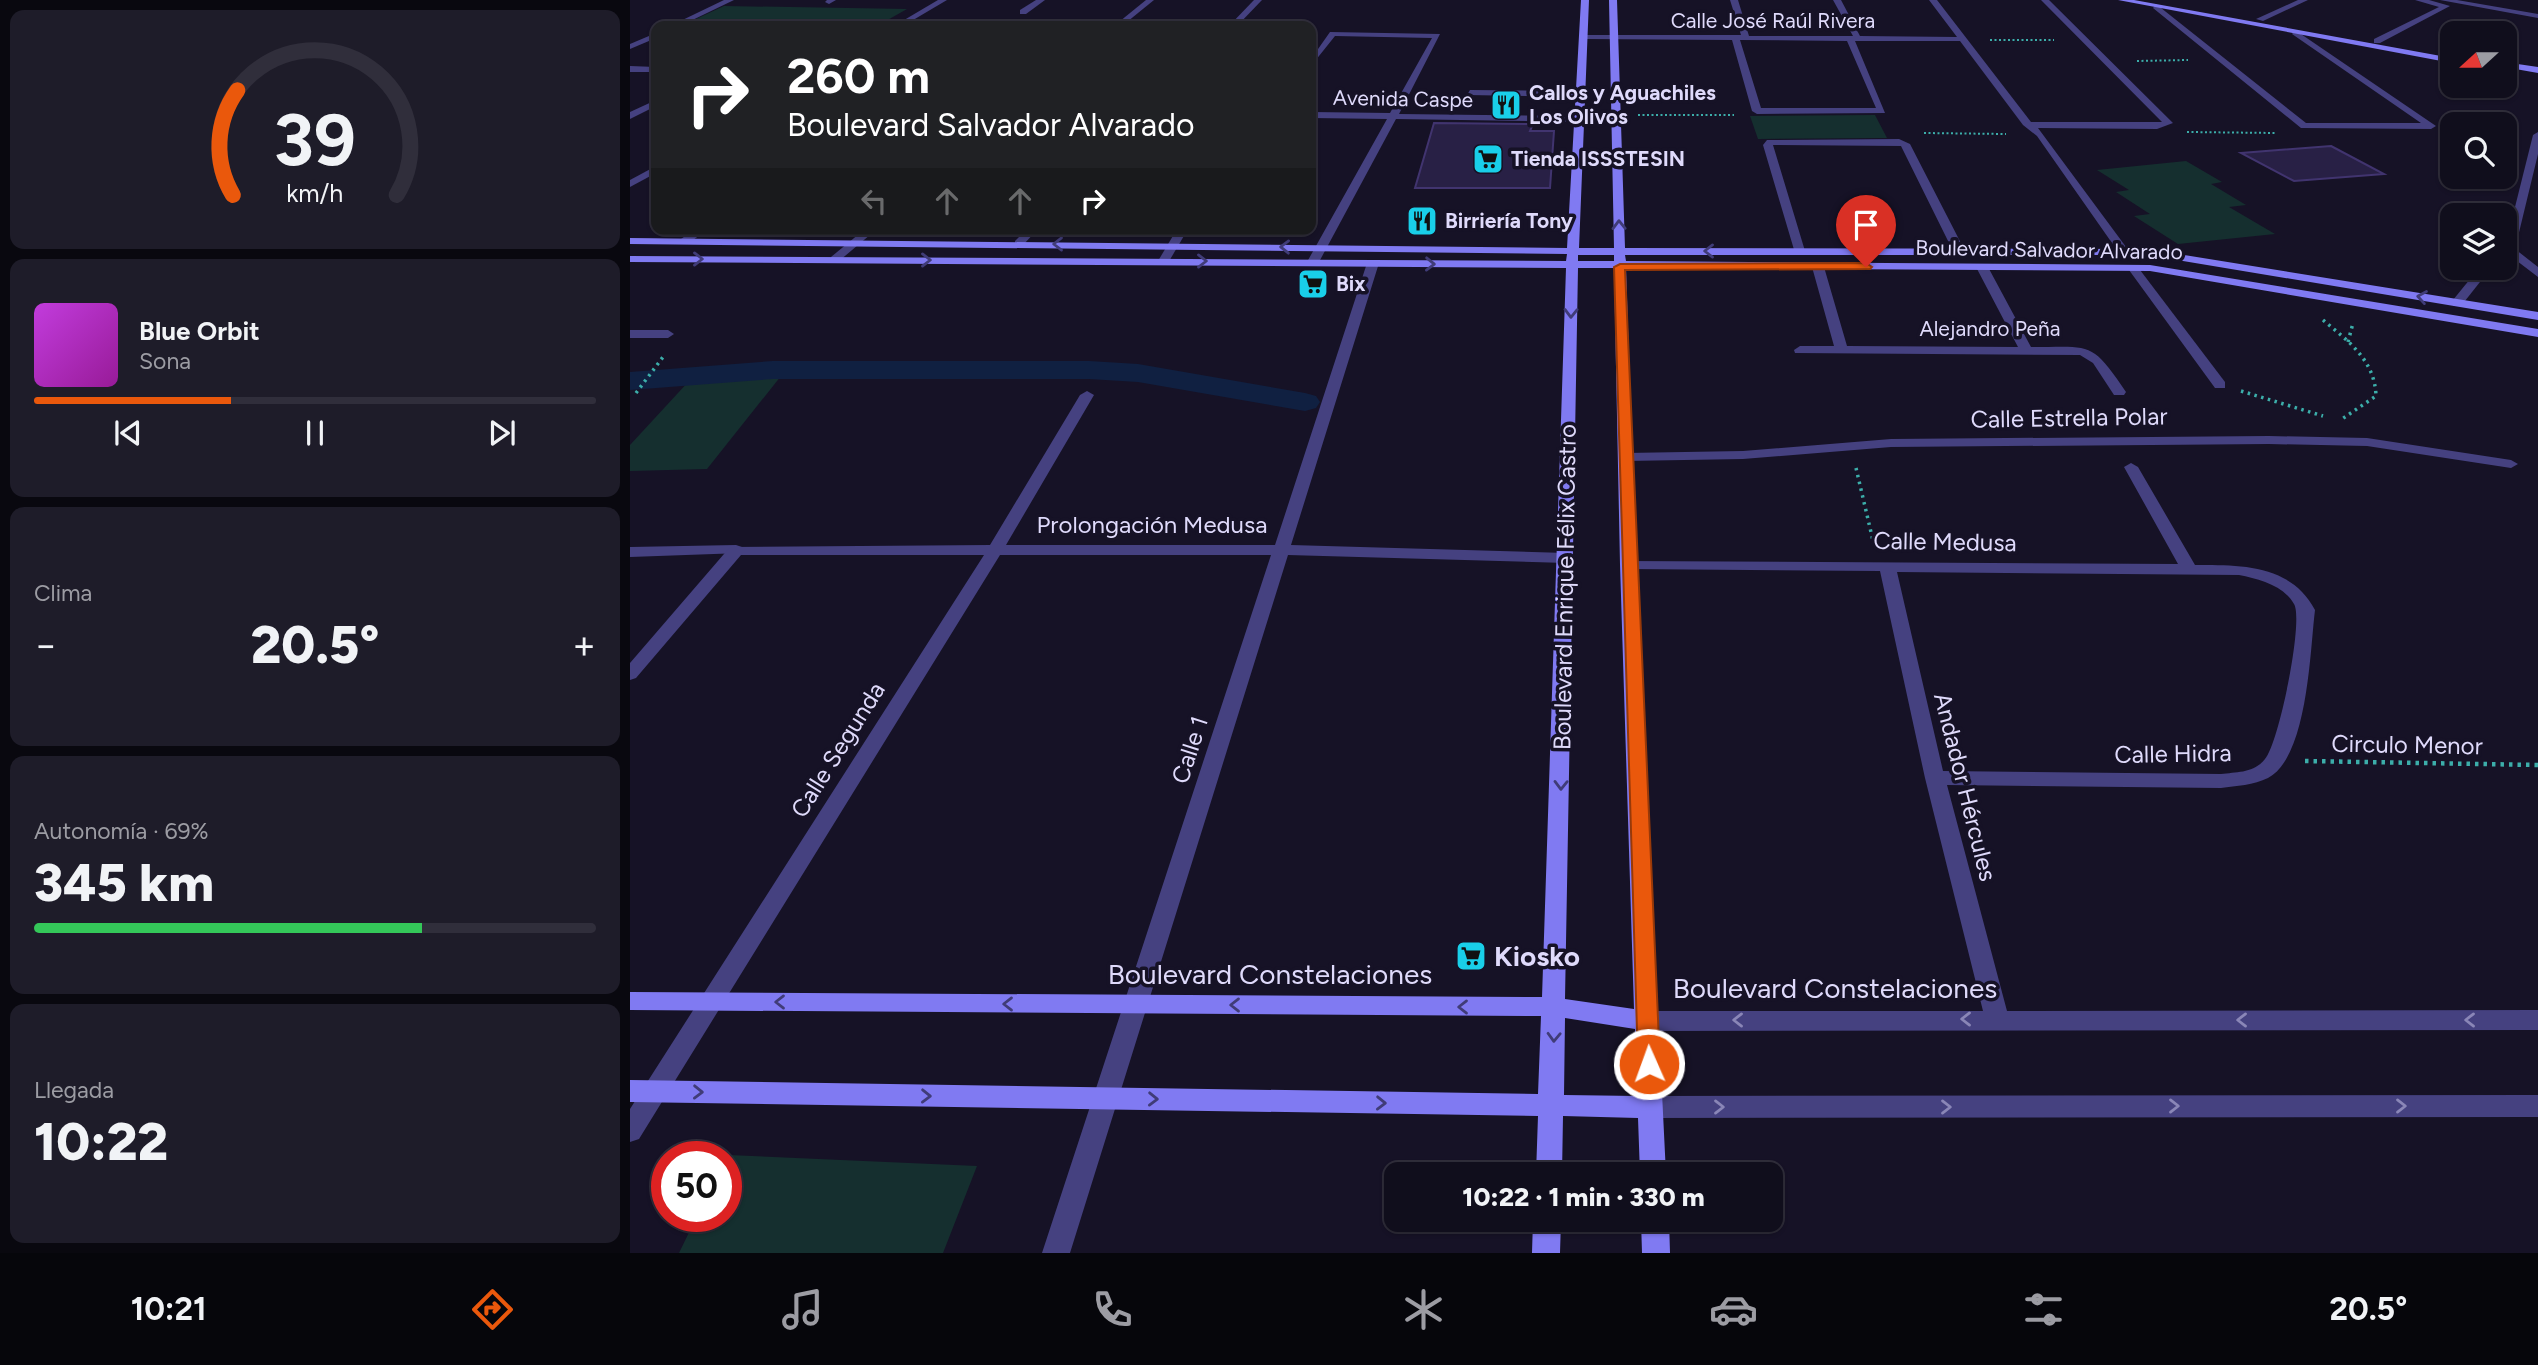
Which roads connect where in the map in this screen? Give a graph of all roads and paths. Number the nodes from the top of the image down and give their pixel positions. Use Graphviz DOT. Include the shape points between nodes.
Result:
graph roads {
  1 [pos="730,0"];
  2 [pos="943,0"];
  3 [pos="1041,0"];
  4 [pos="1150,0"];
  5 [pos="1258,0"];
  6 [pos="1585,0"];
  7 [pos="1613,0"];
  8 [pos="1734,0"];
  9 [pos="1837,0"];
  10 [pos="1933,0"];
  11 [pos="2045,0"];
  12 [pos="2122,0"];
  13 [pos="2304,0"];
  14 [pos="2419,0"];
  15 [pos="2444,0"];
  16 [pos="2155,2"];
  17 [pos="2216,11"];
  18 [pos="1023,12"];
  19 [pos="2205,15"];
  20 [pos="2538,16"];
  21 [pos="2260,19"];
  22 [pos="685,21"];
  23 [pos="907,21"];
  24 [pos="1124,21"];
  25 [pos="1238,21"];
  26 [pos="2295,32"];
  27 [pos="651,36"];
  28 [pos="1585,37"];
  29 [pos="1614,38"];
  30 [pos="1741,39"];
  31 [pos="1854,39"];
  32 [pos="1961,39"];
  33 [pos="2084,40"];
  34 [pos="2378,41"];
  35 [pos="630,47"];
  36 [pos="2440,52"];
  37 [pos="1316,57"];
  38 [pos="2440,59"];
  39 [pos="2222,60"];
  40 [pos="2105,61"];
  41 [pos="2517,66"];
  42 [pos="630,69"];
  43 [pos="651,70"];
  44 [pos="2538,70"];
  45 [pos="2517,73"];
  46 [pos="2538,77"];
  47 [pos="1470,93"];
  48 [pos="1581,94"];
  49 [pos="651,106"];
  50 [pos="1316,115"];
  51 [pos="630,116"];
  52 [pos="1392,116"];
  53 [pos="1580,118"];
  54 [pos="2031,125"];
  55 [pos="2538,135"];
  56 [pos="651,172"];
  57 [pos="630,184"];
  58 [pos="2517,214"];
  59 [pos="694,235"];
  60 [pos="865,235"];
  61 [pos="1027,235"];
  62 [pos="1178,235"];
  63 [pos="630,241"];
  64 [pos="685,241"];
  65 [pos="856,243"];
  66 [pos="1019,243"];
  67 [pos="1171,245"];
  68 [pos="1320,247"];
  69 [pos="1744,251"];
  70 [pos="1798,251"];
  71 [pos="1959,251"];
  72 [pos="2015,251"];
  73 [pos="2123,251"];
  74 [pos="2517,258"];
  75 [pos="630,259"];
  76 [pos="835,259"];
  77 [pos="1573,259"];
  78 [pos="1619,259"];
  79 [pos="1164,261"];
  80 [pos="1314,262"];
  81 [pos="1373,263"];
  82 [pos="1748,267"];
  83 [pos="1818,267"];
  84 [pos="1982,267"];
  85 [pos="2026,268"];
  86 [pos="2133,268"];
  87 [pos="2538,273"];
  88 [pos="2475,280"];
  89 [pos="2289,289"];
  90 [pos="2457,303"];
  91 [pos="2538,316"];
  92 [pos="2538,333"];
  93 [pos="630,334"];
  94 [pos="668,334"];
  95 [pos="1842,349"];
  96 [pos="2026,349"];
  97 [pos="1800,350"];
  98 [pos="665,354"];
  99 [pos="2220,385"];
  100 [pos="2119,392"];
  101 [pos="636,393"];
  102 [pos="1087,395"];
  103 [pos="2325,417"];
  104 [pos="2367,442"];
  105 [pos="1851,448"];
  106 [pos="1626,457"];
  107 [pos="2511,464"];
  108 [pos="2131,467"];
  109 [pos="996,550"];
  110 [pos="1282,550"];
  111 [pos="736,551"];
  112 [pos="630,552"];
  113 [pos="1566,558"];
  114 [pos="1628,565"];
  115 [pos="1887,566"];
  116 [pos="2189,569"];
  117 [pos="630,674"];
  118 [pos="2276,761"];
  119 [pos="2538,765"];
  120 [pos="1935,778"];
  121 [pos="630,1001"];
  122 [pos="710,1002"];
  123 [pos="1136,1005"];
  124 [pos="1555,1007"];
  125 [pos="1997,1019"];
  126 [pos="2538,1020"];
  127 [pos="1647,1021"];
  128 [pos="642,1092"];
  129 [pos="1106,1098"];
  130 [pos="1551,1105"];
  131 [pos="1650,1107"];
  132 [pos="2538,1107"];
  133 [pos="630,1131"];
  134 [pos="1549,1162"];
  135 [pos="1652,1162"];
  136 [pos="1547,1232"];
  137 [pos="1655,1232"];
  138 [pos="1056,1253"];
  139 [pos="1546,1253"];
  140 [pos="1656,1253"];
  1 -- 22 [label="street"];
  2 -- 23 [label="street"];
  3 -- 18 [label="street"];
  4 -- 24 [label="street"];
  5 -- 25 [label="street"];
  6 -- 28 [label="street, Boulevard Enrique Félix Castro"];
  7 -- 29 [label="street"];
  8 -- 30 [label="street"];
  9 -- 31 [label="street"];
  10 -- 32 [label="street"];
  11 -- 33 [label="street"];
  12 -- 16 [label="street"];
  13 -- 21 [label="street"];
  14 -- 34 [label="street" via="2446,6"];
  15 -- 20 [label="street"];
  16 -- 17 [label="street"];
  16 -- 19 [label="street"];
  16 -- 39 [label="street"];
  17 -- 19 [label="street"];
  17 -- 21 [label="street"];
  19 -- 26 [label="street"];
  21 -- 34 [label="street"];
  26 -- 38 [label="street"];
  26 -- 39 [label="street" via="2431,124 2306,127"];
  27 -- 35 [label="street"];
  28 -- 29 [label="street, Calle José Raúl Rivera"];
  28 -- 48 [label="street, Boulevard Enrique Félix Castro"];
  29 -- 30 [label="street, Calle José Raúl Rivera"];
  78 -- 29 [label="street, one-way"];
  30 -- 31 [label="street, Calle José Raúl Rivera"];
  30 -- 31 [label="street" via="1758,111 1882,111"];
  31 -- 32 [label="street, Calle José Raúl Rivera"];
  32 -- 33 [label="path"];
  32 -- 54 [label="street" via="2025,124"];
  33 -- 40 [label="street"];
  34 -- 36 [label="street"];
  37 -- 52 [label="street" via="1333,34 1437,36"];
  39 -- 40 [label="path"];
  40 -- 54 [label="street" via="2167,125"];
  41 -- 44 [label="street"];
  42 -- 43 [label="street"];
  45 -- 46 [label="street"];
  47 -- 48 [label="street"];
  48 -- 53 [label="street, Boulevard Enrique Félix Castro"];
  49 -- 51 [label="street"];
  50 -- 52 [label="street, Avenida Caspe"];
  52 -- 53 [label="street, Avenida Caspe"];
  52 -- 68 [label="street"];
  53 -- 77 [label="street, Boulevard Enrique Félix Castro"];
  54 -- 73 [label="street"];
  55 -- 58 [label="street"];
  56 -- 57 [label="street"];
  59 -- 64 [label="street"];
  60 -- 65 [label="street"];
  61 -- 66 [label="street"];
  62 -- 67 [label="street"];
  63 -- 64 [label="street, Boulevard Salvador Alvarado"];
  64 -- 65 [label="street, Boulevard Salvador Alvarado"];
  65 -- 66 [label="street, Boulevard Salvador Alvarado"];
  65 -- 76 [label="street"];
  67 -- 66 [label="street, Boulevard Salvador Alvarado, one-way"];
  68 -- 67 [label="street, Boulevard Salvador Alvarado, one-way"];
  67 -- 79 [label="street"];
  68 -- 77 [label="street, Boulevard Salvador Alvarado"];
  68 -- 80 [label="street"];
  69 -- 70 [label="street, Boulevard Salvador Alvarado"];
  69 -- 78 [label="street, Boulevard Salvador Alvarado, one-way"];
  69 -- 82 [label="street"];
  70 -- 71 [label="street, Boulevard Salvador Alvarado"];
  70 -- 71 [label="street" via="1770,142 1905,144"];
  71 -- 72 [label="street, Boulevard Salvador Alvarado"];
  72 -- 73 [label="street, Boulevard Salvador Alvarado"];
  72 -- 85 [label="street"];
  90 -- 73 [label="street, Boulevard Salvador Alvarado, one-way" via="2168,254"];
  74 -- 87 [label="street"];
  75 -- 76 [label="street, Boulevard Salvador Alvarado, one-way"];
  76 -- 79 [label="street, Boulevard Salvador Alvarado, one-way"];
  77 -- 78 [label="street, Boulevard Salvador Alvarado"];
  81 -- 77 [label="street, Boulevard Salvador Alvarado, one-way"];
  77 -- 113 [label="street, Boulevard Enrique Félix Castro, one-way"];
  78 -- 82 [label="street, Boulevard Salvador Alvarado"];
  78 -- 106 [label="street"];
  79 -- 80 [label="street, Boulevard Salvador Alvarado, one-way"];
  80 -- 81 [label="street, Boulevard Salvador Alvarado"];
  81 -- 110 [label="street, Calle 1"];
  82 -- 83 [label="street, Boulevard Salvador Alvarado"];
  83 -- 84 [label="street, Boulevard Salvador Alvarado"];
  83 -- 95 [label="street"];
  84 -- 85 [label="street, Boulevard Salvador Alvarado"];
  84 -- 96 [label="street"];
  85 -- 86 [label="street, Boulevard Salvador Alvarado"];
  86 -- 89 [label="street, Boulevard Salvador Alvarado"];
  86 -- 99 [label="street"];
  88 -- 90 [label="street"];
  89 -- 92 [label="street, Boulevard Salvador Alvarado"];
  89 -- 104 [label="path" via="2364,356 2377,383 2376,396 2338,421"];
  90 -- 91 [label="street, Boulevard Salvador Alvarado"];
  93 -- 94 [label="street"];
  95 -- 96 [label="street, Alejandro Peña"];
  95 -- 97 [label="street, Alejandro Peña"];
  96 -- 100 [label="street, Alejandro Peña" via="2083,351 2098,360"];
  98 -- 101 [label="path"];
  99 -- 103 [label="path"];
  102 -- 109 [label="street, Calle Segunda"];
  104 -- 105 [label="street, Calle Estrella Polar" via="2118,440 1891,443"];
  104 -- 107 [label="street, Calle Estrella Polar"];
  105 -- 106 [label="street, Calle Estrella Polar"];
  105 -- 115 [label="path" via="1876,551"];
  106 -- 114 [label="street"];
  108 -- 116 [label="street"];
  109 -- 110 [label="street, Prolongación Medusa"];
  109 -- 111 [label="street, Prolongación Medusa"];
  109 -- 122 [label="street, Calle Segunda"];
  110 -- 113 [label="street, Prolongación Medusa"];
  110 -- 123 [label="street, Calle 1"];
  111 -- 112 [label="street, Prolongación Medusa"];
  111 -- 117 [label="street"];
  113 -- 124 [label="street, Boulevard Enrique Félix Castro, one-way"];
  114 -- 115 [label="street, Calle Medusa"];
  114 -- 127 [label="street"];
  115 -- 116 [label="street, Calle Medusa"];
  115 -- 120 [label="street, Andador Hércules"];
  116 -- 118 [label="street, Calle Medusa" via="2261,573 2301,598 2306,610 2287,734"];
  118 -- 119 [label="path, Circulo Menor"];
  118 -- 120 [label="street, Calle Hidra" via="2258,774 2221,781"];
  120 -- 125 [label="street, Andador Hércules"];
  121 -- 122 [label="street, Boulevard Constelaciones"];
  123 -- 122 [label="street, Boulevard Constelaciones, one-way"];
  122 -- 128 [label="street, Calle Segunda"];
  124 -- 123 [label="street, Boulevard Constelaciones, one-way"];
  123 -- 129 [label="street, Calle 1"];
  124 -- 127 [label="street, Boulevard Constelaciones"];
  124 -- 130 [label="street, Boulevard Enrique Félix Castro, one-way"];
  126 -- 125 [label="street, Boulevard Constelaciones, one-way"];
  125 -- 127 [label="street, Boulevard Constelaciones, one-way"];
  127 -- 131 [label="street"];
  128 -- 129 [label="street, one-way"];
  128 -- 133 [label="street, Calle Segunda"];
  129 -- 130 [label="street, one-way"];
  129 -- 138 [label="street, Calle 1"];
  130 -- 131 [label="street"];
  130 -- 134 [label="street, Boulevard Enrique Félix Castro"];
  131 -- 132 [label="street, one-way"];
  131 -- 135 [label="street"];
  136 -- 139 [label="street"];
  137 -- 140 [label="street"];
}
